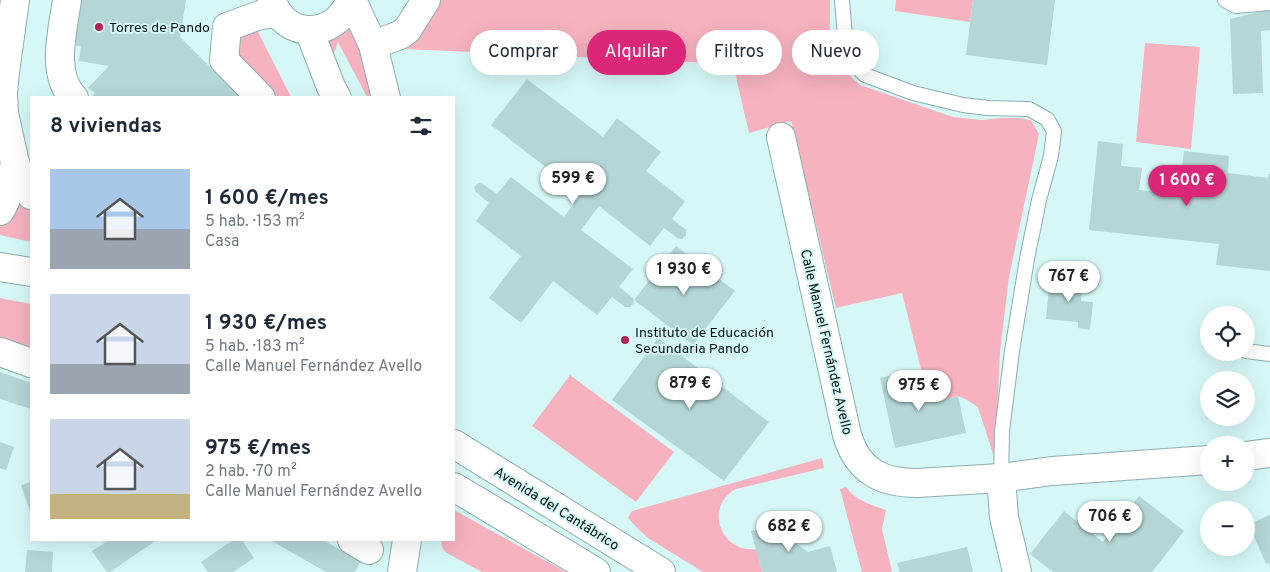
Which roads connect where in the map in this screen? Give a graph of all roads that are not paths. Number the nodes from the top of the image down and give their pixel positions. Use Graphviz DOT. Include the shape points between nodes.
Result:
graph roads {
  1 [pos="15,0"];
  2 [pos="67,0"];
  3 [pos="351,0"];
  4 [pos="426,0"];
  5 [pos="842,0"];
  6 [pos="1225,0"];
  7 [pos="1270,3"];
  8 [pos="274,6"];
  9 [pos="309,30"];
  10 [pos="373,45"];
  11 [pos="72,96"];
  12 [pos="259,96"];
  13 [pos="336,96"];
  14 [pos="386,96"];
  15 [pos="781,137"];
  16 [pos="15,163"];
  17 [pos="30,193"];
  18 [pos="0,211"];
  19 [pos="0,267"];
  20 [pos="30,272"];
  21 [pos="0,352"];
  22 [pos="1255,352"];
  23 [pos="1270,354"];
  24 [pos="30,363"];
  25 [pos="457,446"];
  26 [pos="1270,453"];
  27 [pos="1255,455"];
  28 [pos="1200,461"];
  29 [pos="1001,478"];
  30 [pos="455,488"];
  31 [pos="407,541"];
  32 [pos="402,572"];
  33 [pos="596,572"];
  34 [pos="661,572"];
  35 [pos="1017,572"];
  1 -- 16 [label="street" via="3,93"];
  2 -- 11 [label="street" via="60,70"];
  3 -- 9 [label="street" via="336,22"];
  3 -- 10 [label="street"];
  4 -- 10 [label="street" via="407,30"];
  5 -- 29 [label="lane" via="846,48 865,75 914,93 963,105 1029,109 1048,119 1054,131 1012,350 1002,431"];
  6 -- 7 [label="lane" via="1236,6"];
  8 -- 9 [label="street" via="291,25"];
  8 -- 12 [label="street" via="260,15 227,27 224,60"];
  9 -- 13 [label="street"];
  10 -- 14 [label="street"];
  15 -- 29 [label="street, Calle Manuel Fernández Avello" via="847,435 854,453 870,472 893,482"];
  16 -- 17 [label="street"];
  16 -- 18 [label="street" via="8,194"];
  19 -- 20 [label="street"];
  21 -- 24 [label="street"];
  22 -- 23 [label="lane"];
  25 -- 34 [label="street, Avenida del Cantábrico"];
  26 -- 27 [label="street"];
  28 -- 29 [label="street, Calle Manuel Fernández Avello" via="1052,471"];
  29 -- 35 [label="street" via="1004,518"];
  30 -- 33 [label="street"];
  31 -- 32 [label="street"];
}
